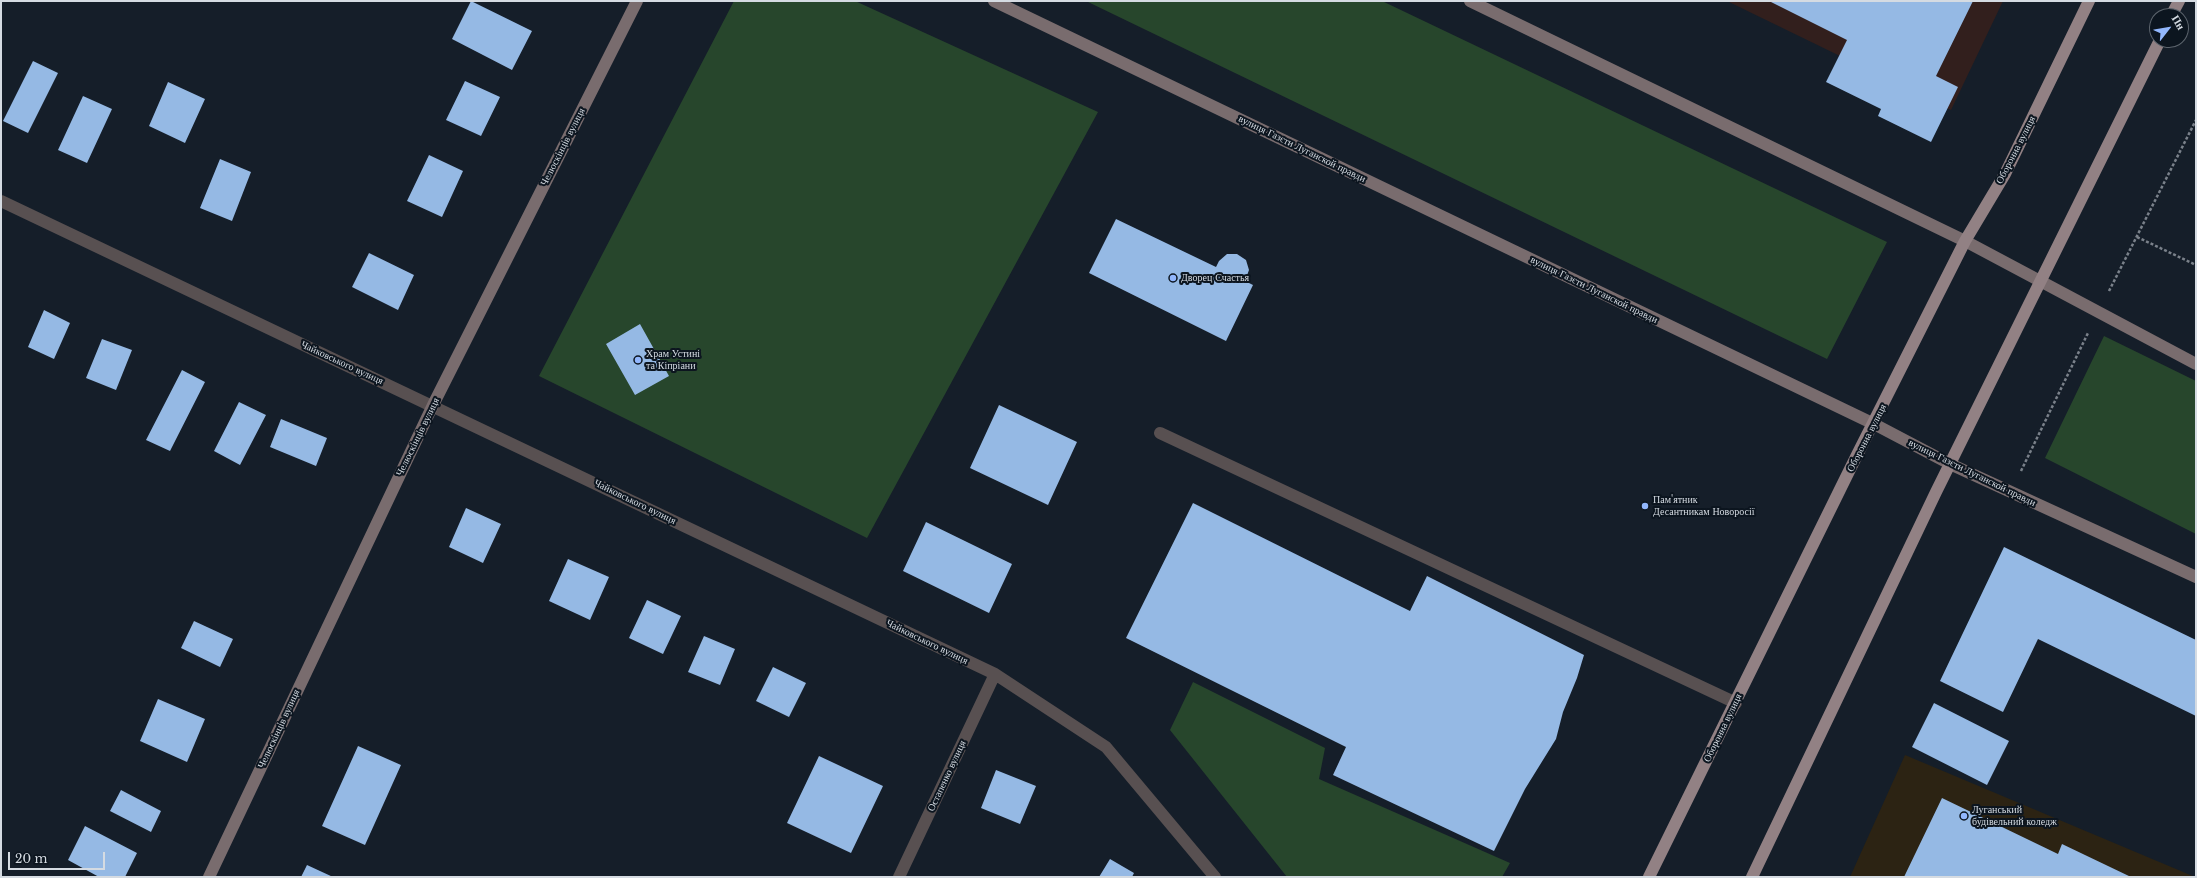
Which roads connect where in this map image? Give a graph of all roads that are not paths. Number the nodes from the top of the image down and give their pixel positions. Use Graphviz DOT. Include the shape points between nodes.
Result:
graph roads {
  1 [pos="637,1"];
  2 [pos="994,1"];
  3 [pos="1470,1"];
  4 [pos="2089,1"];
  5 [pos="2156,48"];
  6 [pos="1,201"];
  7 [pos="1965,241"];
  8 [pos="2040,281"];
  9 [pos="2196,364"];
  10 [pos="433,405"];
  11 [pos="1874,424"];
  12 [pos="1160,432"];
  13 [pos="1950,464"];
  14 [pos="2196,576"];
  15 [pos="995,674"];
  16 [pos="1736,703"];
  17 [pos="209,877"];
  18 [pos="899,877"];
  19 [pos="1215,877"];
  20 [pos="1649,877"];
  21 [pos="1752,877"];
  1 -- 10 [label="street, Челюскінців вулиця"];
  2 -- 11 [label="street, вулиця Газєти Луганской правди"];
  3 -- 7 [label="street"];
  4 -- 7 [label="main road, Оборонна вулиця" via="2005,174"];
  5 -- 8 [label="main road"];
  6 -- 10 [label="street, Чайковського вулиця"];
  7 -- 8 [label="street"];
  7 -- 11 [label="main road, Оборонна вулиця"];
  8 -- 9 [label="street"];
  8 -- 13 [label="main road"];
  10 -- 15 [label="street, Чайковського вулиця"];
  10 -- 17 [label="street, Челюскінців вулиця"];
  11 -- 13 [label="street, вулиця Газєти Луганской правди"];
  11 -- 16 [label="main road, Оборонна вулиця"];
  12 -- 16 [label="street"];
  13 -- 14 [label="street, вулиця Газєти Луганской правди"];
  13 -- 21 [label="main road"];
  15 -- 18 [label="street, Остапенко вулиця"];
  15 -- 19 [label="street, Чайковського вулиця" via="1106,747"];
  16 -- 20 [label="main road, Оборонна вулиця"];
}
